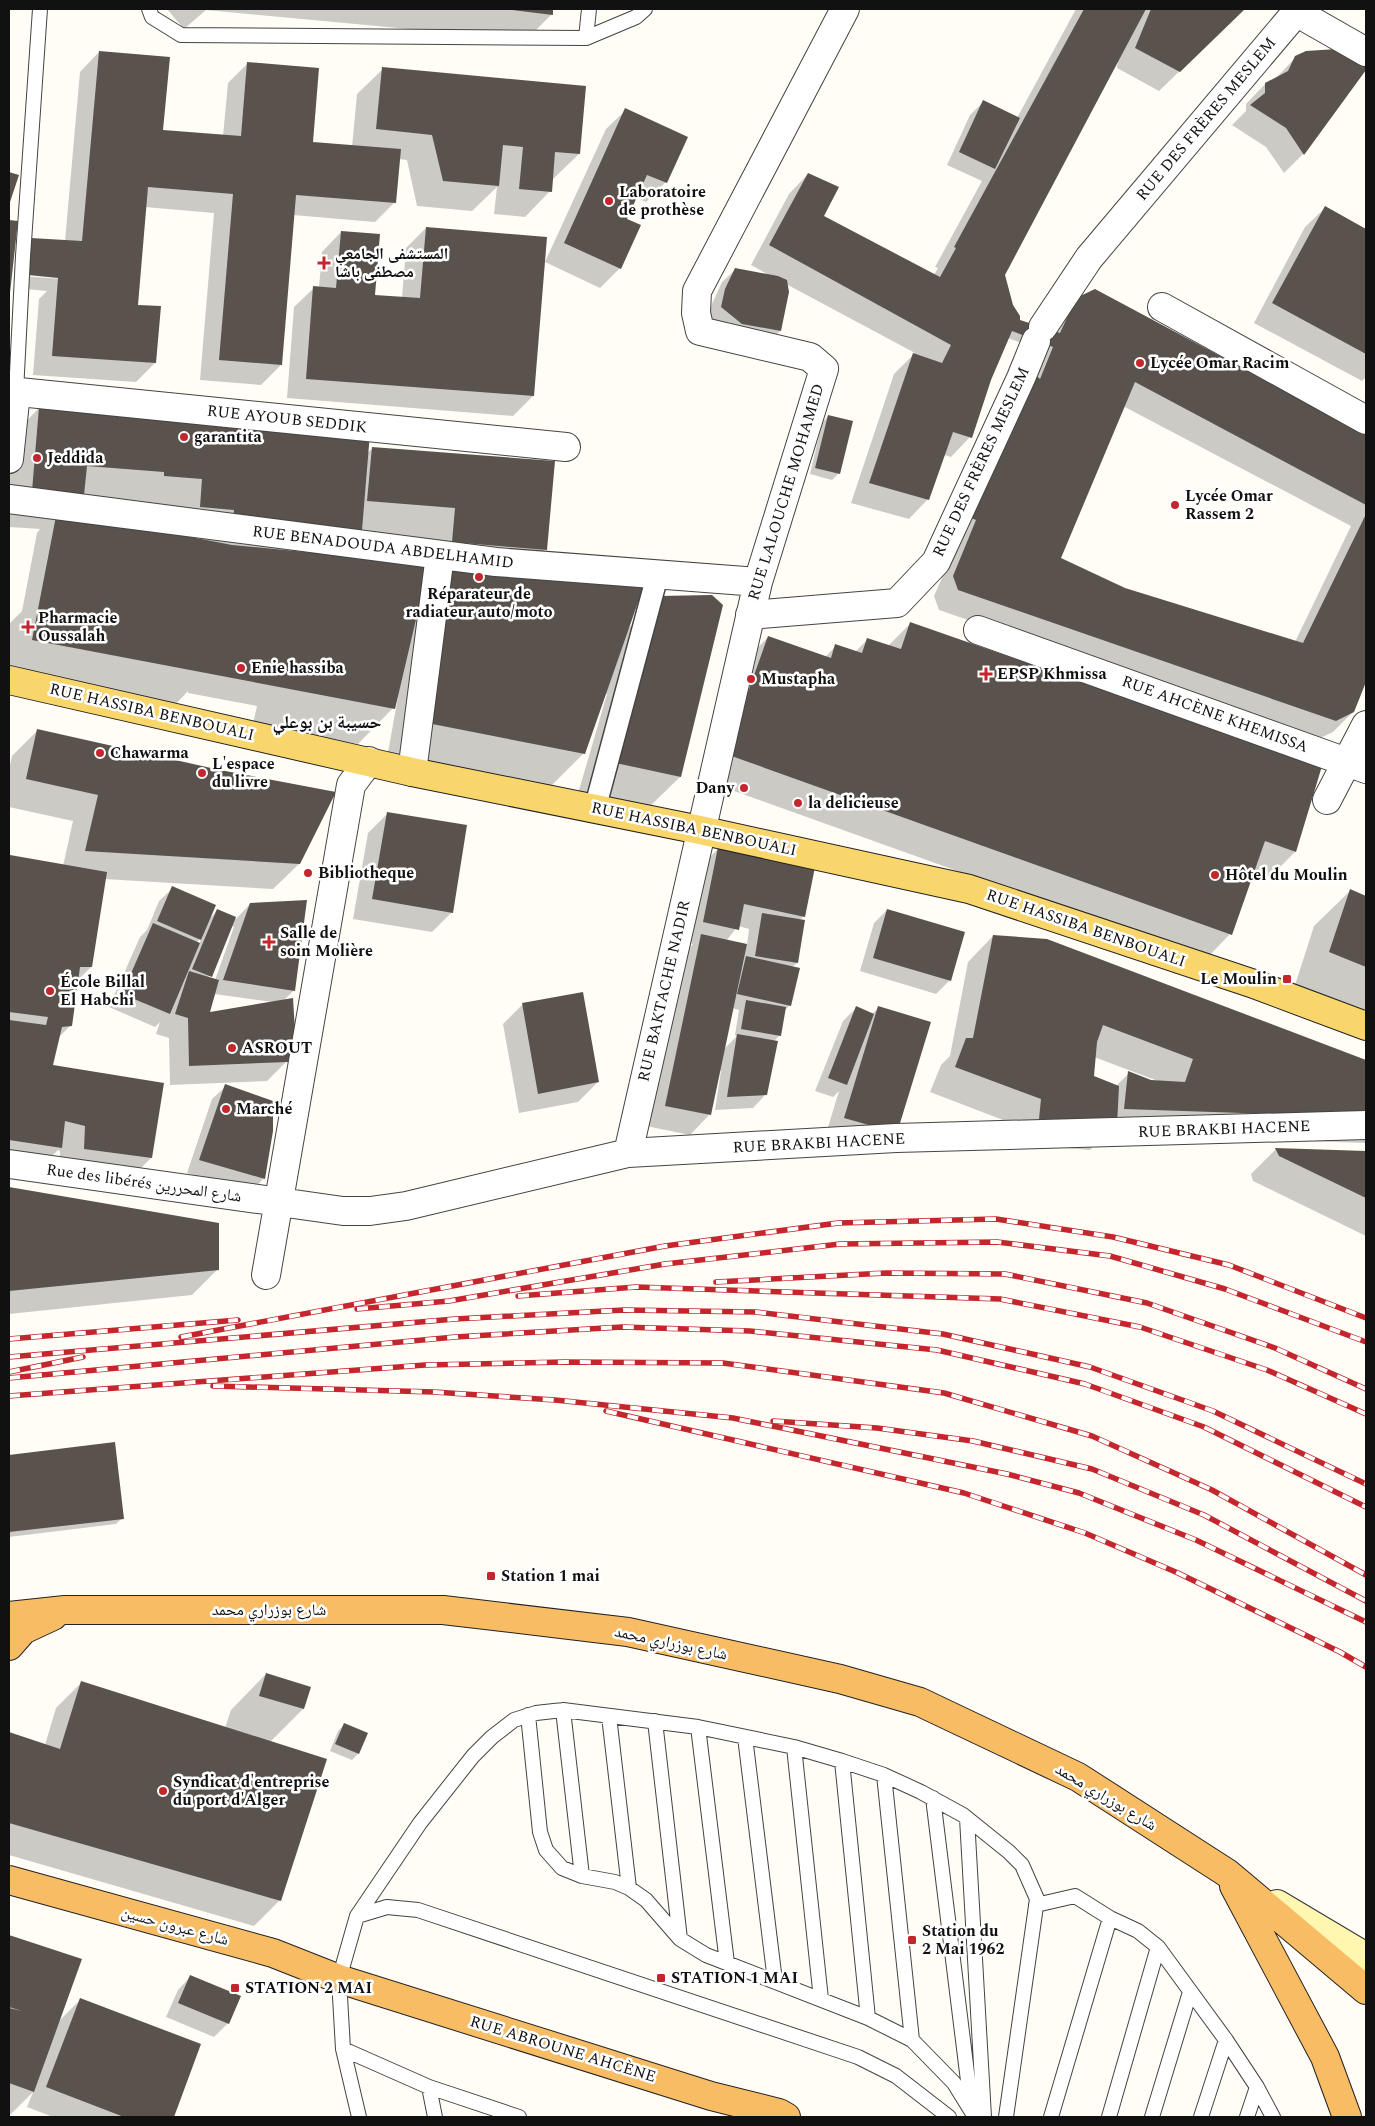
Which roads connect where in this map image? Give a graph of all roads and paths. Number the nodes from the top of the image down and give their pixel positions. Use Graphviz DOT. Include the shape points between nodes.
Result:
graph roads {
  1 [pos="40,9"];
  2 [pos="149,9"];
  3 [pos="589,9"];
  4 [pos="645,9"];
  5 [pos="845,9"];
  6 [pos="1298,10"];
  7 [pos="586,38"];
  8 [pos="1366,52"];
  9 [pos="1162,307"];
  10 [pos="12,392"];
  11 [pos="1366,420"];
  12 [pos="566,447"];
  13 [pos="9,459"];
  14 [pos="9,499"];
  15 [pos="440,555"];
  16 [pos="658,573"];
  17 [pos="758,582"];
  18 [pos="750,615"];
  19 [pos="978,630"];
  20 [pos="9,680"];
  21 [pos="1366,725"];
  22 [pos="369,762"];
  23 [pos="1356,765"];
  24 [pos="412,772"];
  25 [pos="1328,800"];
  26 [pos="596,808"];
  27 [pos="700,830"];
  28 [pos="1366,1026"];
  29 [pos="1366,1125"];
  30 [pos="628,1153"];
  31 [pos="9,1164"];
  32 [pos="279,1203"];
  33 [pos="266,1275"];
  34 [pos="65,1610"];
  35 [pos="9,1616"];
  36 [pos="9,1646"];
  37 [pos="563,1710"];
  38 [pos="528,1715"];
  39 [pos="609,1716"];
  40 [pos="655,1721"];
  41 [pos="698,1728"];
  42 [pos="745,1737"];
  43 [pos="794,1747"];
  44 [pos="842,1761"];
  45 [pos="884,1774"];
  46 [pos="933,1798"];
  47 [pos="967,1818"];
  48 [pos="1227,1873"];
  49 [pos="582,1876"];
  50 [pos="9,1880"];
  51 [pos="629,1888"];
  52 [pos="1036,1904"];
  53 [pos="357,1916"];
  54 [pos="1110,1918"];
  55 [pos="680,1939"];
  56 [pos="1158,1947"];
  57 [pos="1366,1957"];
  58 [pos="727,1963"];
  59 [pos="339,1979"];
  60 [pos="774,1981"];
  61 [pos="1366,1990"];
  62 [pos="1190,1992"];
  63 [pos="821,1999"];
  64 [pos="868,2018"];
  65 [pos="912,2040"];
  66 [pos="1226,2040"];
  67 [pos="343,2049"];
  68 [pos="429,2087"];
  69 [pos="1257,2087"];
  70 [pos="486,2111"];
  71 [pos="973,2114"];
  72 [pos="359,2117"];
  73 [pos="435,2117"];
  74 [pos="519,2117"];
  75 [pos="786,2117"];
  76 [pos="949,2117"];
  77 [pos="984,2117"];
  78 [pos="1006,2117"];
  79 [pos="1052,2117"];
  80 [pos="1109,2117"];
  81 [pos="1152,2117"];
  82 [pos="1201,2117"];
  83 [pos="1247,2117"];
  84 [pos="1273,2117"];
  85 [pos="1347,2117"];
  1 -- 10 [label="lane"];
  2 -- 7 [label="lane" via="152,17 181,36"];
  3 -- 7 [label="lane"];
  4 -- 7 [label="lane"];
  5 -- 17 [label="street, RUE LALOUCHE MOHAMED" via="697,291 696,313 700,331 810,357 824,369"];
  6 -- 8 [label="street"];
  6 -- 18 [label="street, RUE DES FRÈRES MESLEM" via="1089,258 1039,334 936,562 897,603"];
  9 -- 11 [label="street"];
  10 -- 12 [label="street, RUE AYOUB SEDDIK"];
  10 -- 13 [label="street"];
  14 -- 15 [label="street, RUE BENADOUDA ABDELHAMID"];
  15 -- 16 [label="street, RUE BENADOUDA ABDELHAMID"];
  15 -- 24 [label="street"];
  16 -- 17 [label="street, RUE BENADOUDA ABDELHAMID"];
  16 -- 26 [label="street"];
  17 -- 18 [label="street, RUE LALOUCHE MOHAMED"];
  18 -- 27 [label="street, RUE LALOUCHE MOHAMED"];
  19 -- 23 [label="street, RUE AHCÈNE KHEMISSA"];
  20 -- 22 [label="main road, RUE HASSIBA BENBOUALI"];
  21 -- 23 [label="street"];
  22 -- 24 [label="main road, RUE HASSIBA BENBOUALI"];
  22 -- 32 [label="street" via="352,785"];
  23 -- 25 [label="street"];
  24 -- 26 [label="main road, RUE HASSIBA BENBOUALI"];
  26 -- 27 [label="main road, RUE HASSIBA BENBOUALI"];
  27 -- 28 [label="main road, RUE HASSIBA BENBOUALI" via="970,889 1251,983"];
  27 -- 30 [label="street, RUE BAKTACHE NADIR"];
  29 -- 30 [label="street, RUE BRAKBI HACENE" via="896,1138"];
  30 -- 32 [label="street, RUE BRAKBI HACENE" via="388,1209 343,1211"];
  31 -- 32 [label="street, Rue des libérés شارع المحررين"];
  32 -- 33 [label="street"];
  34 -- 35 [label="highway, شارع بوزراري محمد"];
  34 -- 36 [label="highway" via="23,1630"];
  34 -- 48 [label="highway, شارع بوزراري محمد" via="443,1610 628,1632 840,1679 920,1702 1078,1777"];
  37 -- 38 [label="lane"];
  37 -- 39 [label="lane"];
  37 -- 49 [label="lane"];
  38 -- 49 [label="lane" via="540,1832 546,1850 562,1868"];
  38 -- 53 [label="lane" via="514,1720 492,1736 473,1756 420,1822"];
  39 -- 40 [label="lane"];
  39 -- 51 [label="lane"];
  40 -- 41 [label="lane"];
  40 -- 55 [label="lane"];
  41 -- 42 [label="lane"];
  41 -- 58 [label="lane"];
  42 -- 43 [label="lane"];
  42 -- 60 [label="lane"];
  43 -- 44 [label="lane"];
  43 -- 63 [label="lane"];
  44 -- 45 [label="lane"];
  44 -- 64 [label="lane"];
  45 -- 46 [label="lane"];
  45 -- 65 [label="lane"];
  46 -- 47 [label="lane"];
  46 -- 71 [label="lane"];
  47 -- 52 [label="lane" via="1022,1865 1032,1884"];
  47 -- 77 [label="lane"];
  48 -- 57 [label="main road"];
  48 -- 61 [label="highway, شارع بوزراري محمد"];
  48 -- 85 [label="highway" via="1324,2057"];
  49 -- 51 [label="lane"];
  50 -- 59 [label="highway, شارع عبرون حسين" via="273,1953"];
  51 -- 55 [label="lane" via="646,1900"];
  52 -- 54 [label="lane" via="1075,1896"];
  52 -- 78 [label="lane"];
  53 -- 59 [label="lane"];
  53 -- 76 [label="lane" via="387,1907 418,1910 848,2054 896,2076"];
  54 -- 56 [label="lane" via="1138,1931"];
  54 -- 79 [label="lane"];
  55 -- 58 [label="lane"];
  56 -- 62 [label="lane"];
  56 -- 80 [label="lane"];
  58 -- 60 [label="lane"];
  59 -- 67 [label="lane"];
  59 -- 75 [label="highway, RUE ABROUNE AHCÈNE"];
  60 -- 63 [label="lane"];
  62 -- 66 [label="lane"];
  62 -- 81 [label="lane"];
  63 -- 64 [label="lane"];
  64 -- 65 [label="lane"];
  65 -- 71 [label="lane" via="954,2083"];
  66 -- 69 [label="lane"];
  66 -- 82 [label="lane"];
  67 -- 68 [label="lane"];
  67 -- 72 [label="lane"];
  68 -- 70 [label="lane"];
  68 -- 73 [label="lane"];
  69 -- 83 [label="lane"];
  69 -- 84 [label="lane"];
  70 -- 74 [label="lane"];
}
